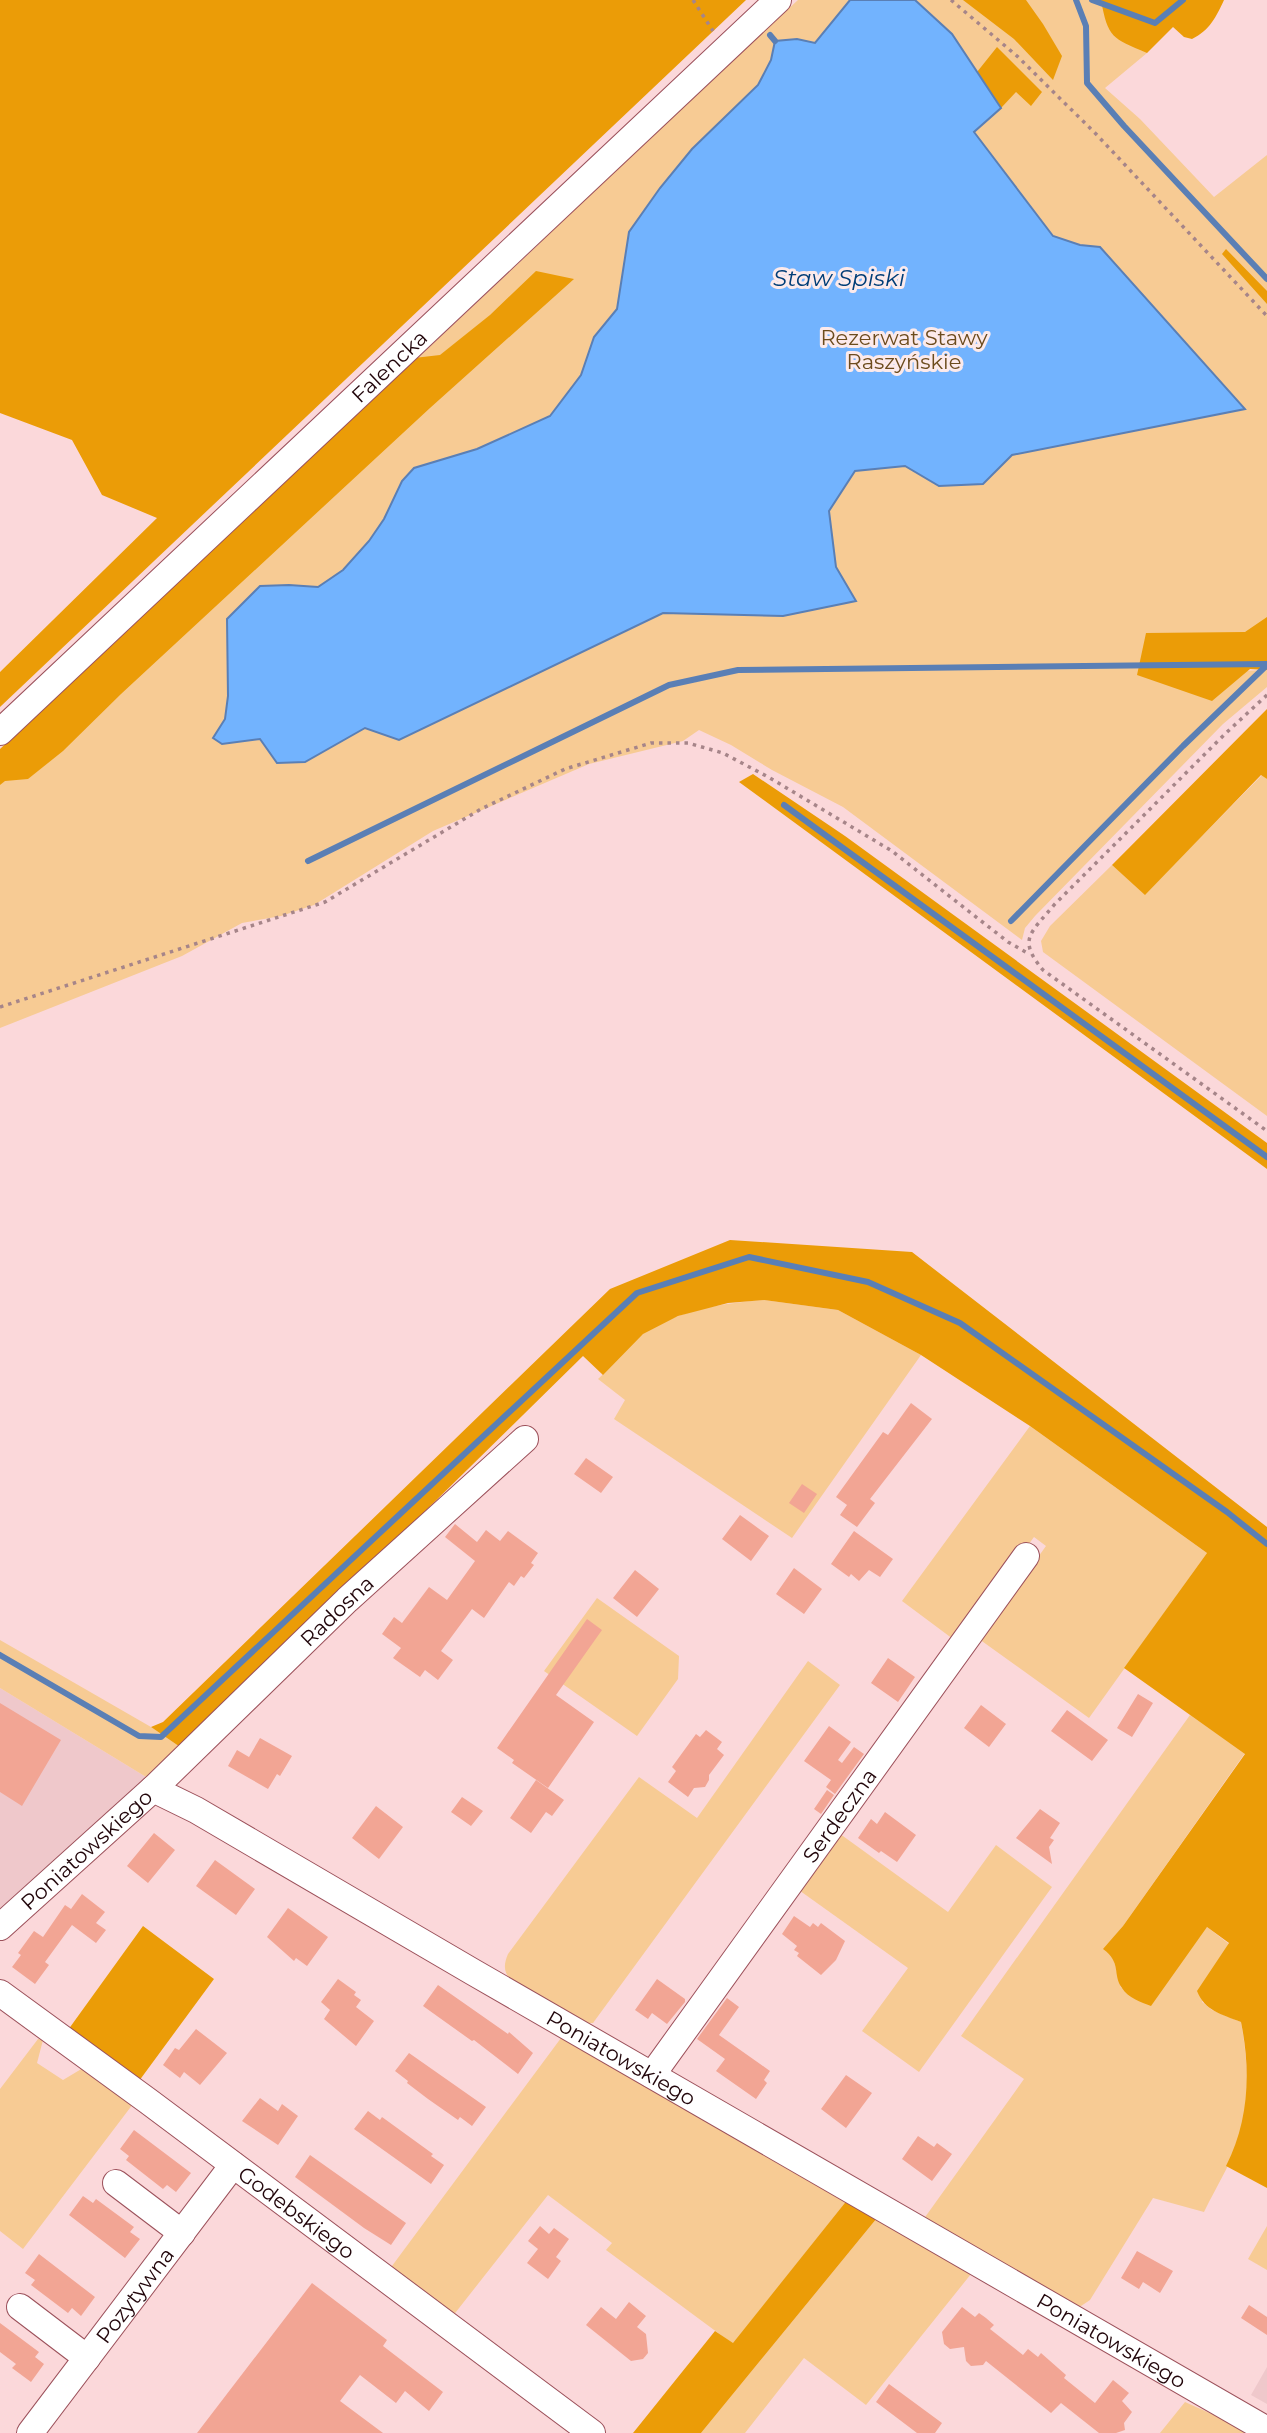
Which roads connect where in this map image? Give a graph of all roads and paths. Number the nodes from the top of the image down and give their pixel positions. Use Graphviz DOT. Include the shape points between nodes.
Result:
graph roads {
  1 [pos="693,0"];
  2 [pos="778,0"];
  3 [pos="951,0"];
  4 [pos="726,50"];
  5 [pos="1267,316"];
  6 [pos="1267,695"];
  7 [pos="0,732"];
  8 [pos="1029,954"];
  9 [pos="0,1007"];
  10 [pos="1267,1131"];
  11 [pos="524,1439"];
  12 [pos="1026,1556"];
  13 [pos="153,1789"];
  14 [pos="0,1927"];
  15 [pos="0,1993"];
  16 [pos="652,2075"];
  17 [pos="233,2165"];
  18 [pos="116,2183"];
  19 [pos="182,2233"];
  20 [pos="20,2307"];
  21 [pos="87,2358"];
  22 [pos="1267,2430"];
  23 [pos="30,2433"];
  24 [pos="592,2433"];
  1 -- 4 [label="path"];
  2 -- 4 [label="street, Falencka"];
  3 -- 5 [label="path" via="1017,56 1096,134"];
  4 -- 7 [label="street, Falencka"];
  6 -- 8 [label="path" via="1054,905 1034,930"];
  8 -- 9 [label="path" via="892,851 770,778 723,753 688,743 651,743 565,769 481,809 325,902"];
  8 -- 10 [label="path" via="1043,970"];
  11 -- 13 [label="street, Radosna" via="347,1600"];
  12 -- 16 [label="street, Serdeczna"];
  13 -- 14 [label="street, Poniatowskiego"];
  13 -- 16 [label="street, Poniatowskiego"];
  15 -- 17 [label="street, Godebskiego"];
  16 -- 22 [label="street, Poniatowskiego"];
  17 -- 19 [label="street, Pozytywna"];
  17 -- 24 [label="street, Godebskiego"];
  18 -- 19 [label="street, Pozytywna"];
  19 -- 21 [label="street, Pozytywna"];
  20 -- 21 [label="street, Pozytywna"];
  21 -- 23 [label="street, Pozytywna"];
}
